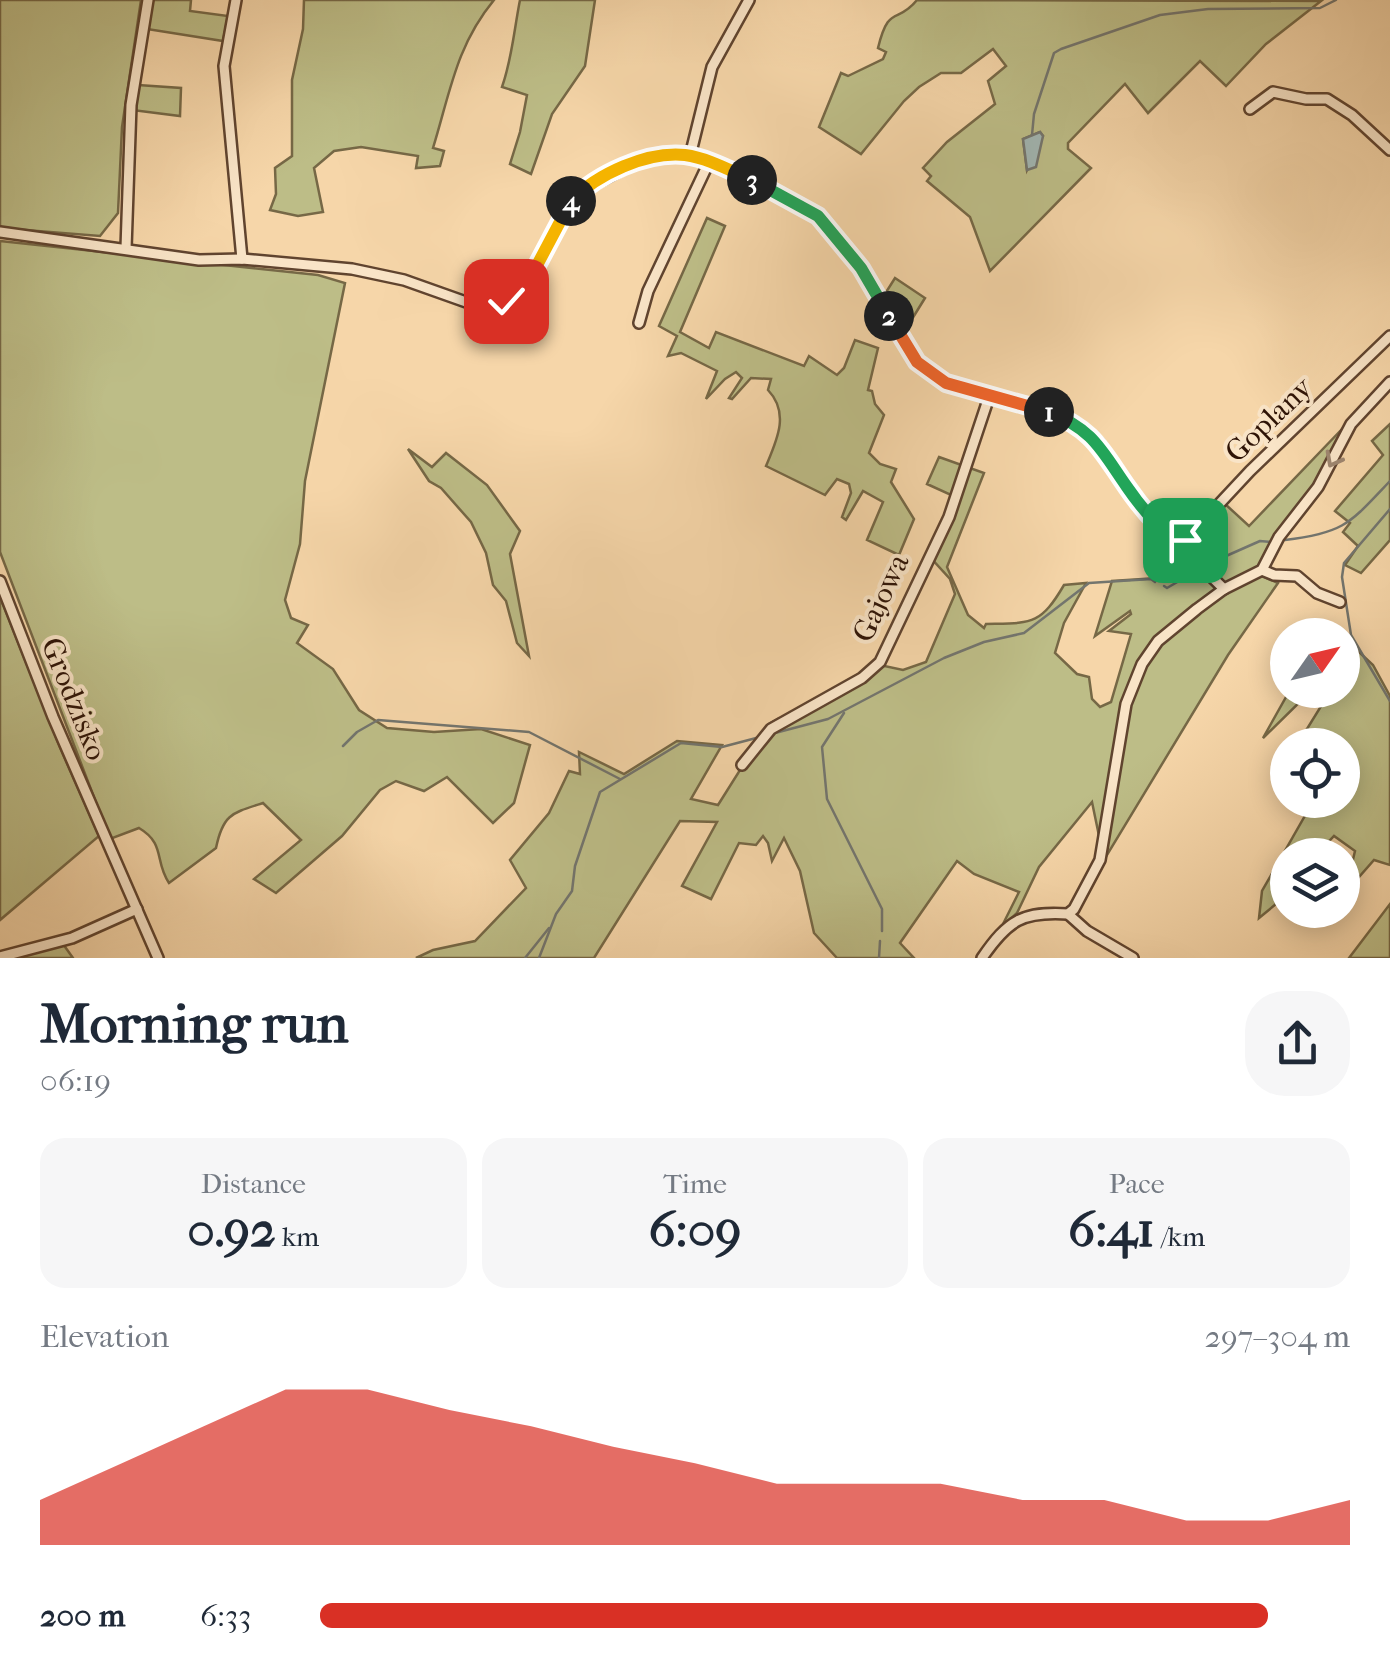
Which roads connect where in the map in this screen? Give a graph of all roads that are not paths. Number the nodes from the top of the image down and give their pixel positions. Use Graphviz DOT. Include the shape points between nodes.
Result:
graph roads {
  1 [pos="148,0"];
  2 [pos="236,0"];
  3 [pos="749,0"];
  4 [pos="1250,109"];
  5 [pos="1390,150"];
  6 [pos="690,156"];
  7 [pos="709,162"];
  8 [pos="0,232"];
  9 [pos="126,248"];
  10 [pos="242,259"];
  11 [pos="639,322"];
  12 [pos="1390,336"];
  13 [pos="1390,382"];
  14 [pos="990,394"];
  15 [pos="1180,546"];
  16 [pos="1262,570"];
  17 [pos="0,581"];
  18 [pos="1224,589"];
  19 [pos="1340,602"];
  20 [pos="742,764"];
  21 [pos="138,909"];
  22 [pos="1068,914"];
  23 [pos="0,958"];
  24 [pos="158,958"];
  25 [pos="982,958"];
  26 [pos="1133,958"];
  1 -- 9 [label="street" via="131,104"];
  2 -- 10 [label="street" via="224,66"];
  3 -- 6 [label="street" via="712,67"];
  4 -- 5 [label="street" via="1272,92 1327,99"];
  6 -- 7 [label="street"];
  6 -- 10 [label="street" via="642,160 582,191 525,288 506,301 466,302 352,269"];
  7 -- 11 [label="street"];
  7 -- 14 [label="street" via="818,216 861,268 922,367 946,383"];
  8 -- 9 [label="street"];
  9 -- 10 [label="street" via="199,260"];
  12 -- 15 [label="street, Goplany"];
  13 -- 16 [label="street, one-way" via="1351,424"];
  14 -- 15 [label="street" via="1061,416 1090,434 1146,513"];
  14 -- 20 [label="street, Gajowa" via="949,517 880,662 770,729"];
  15 -- 18 [label="street"];
  16 -- 18 [label="street"];
  16 -- 19 [label="street" via="1296,576"];
  17 -- 21 [label="street, Grodzisko"];
  18 -- 22 [label="street" via="1158,641 1142,664 1125,712 1100,860"];
  21 -- 23 [label="street" via="72,938"];
  21 -- 24 [label="street, Grodzisko"];
  22 -- 25 [label="street" via="1019,918"];
  22 -- 26 [label="street"];
}
